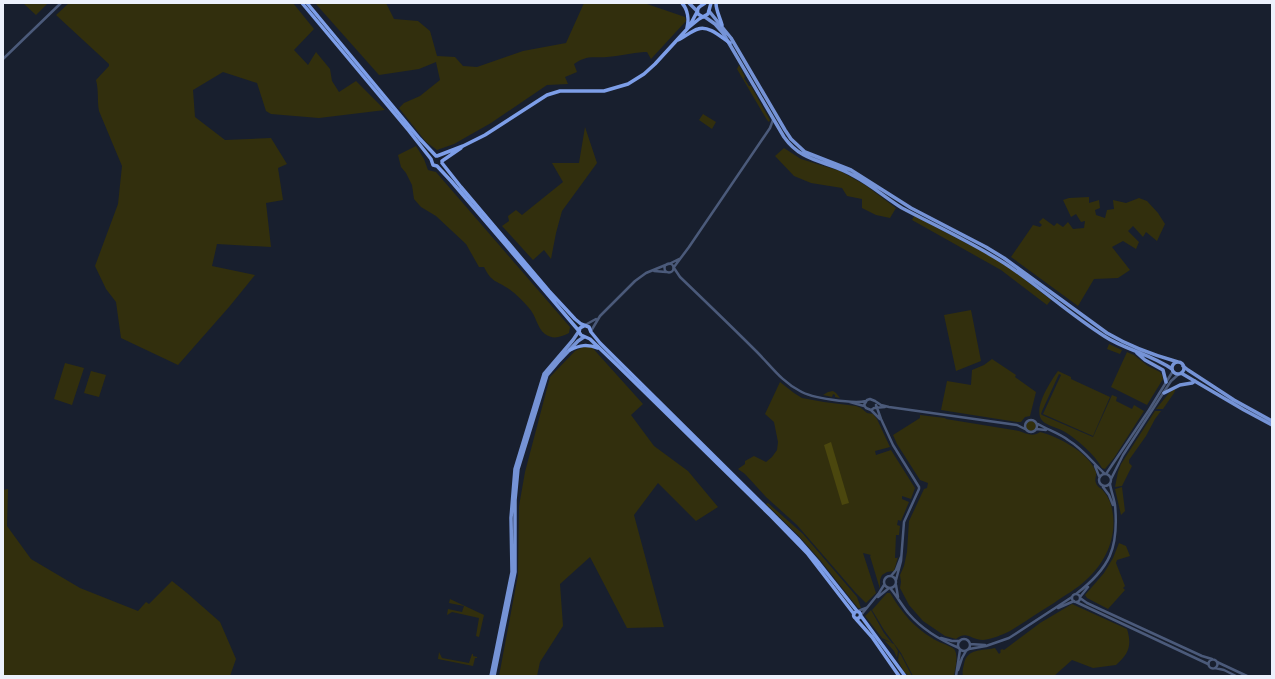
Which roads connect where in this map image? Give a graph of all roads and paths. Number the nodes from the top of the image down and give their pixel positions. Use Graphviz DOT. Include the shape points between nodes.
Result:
graph roads {
  1 [pos="60,3"];
  2 [pos="302,3"];
  3 [pos="307,3"];
  4 [pos="682,3"];
  5 [pos="689,3"];
  6 [pos="697,3"];
  7 [pos="711,3"];
  8 [pos="716,3"];
  9 [pos="703,4"];
  10 [pos="709,10"];
  11 [pos="697,11"];
  12 [pos="704,17"];
  13 [pos="722,25"];
  14 [pos="687,29"];
  15 [pos="676,42"];
  16 [pos="730,44"];
  17 [pos="3,59"];
  18 [pos="773,117"];
  19 [pos="770,128"];
  20 [pos="780,129"];
  21 [pos="463,146"];
  22 [pos="436,156"];
  23 [pos="431,159"];
  24 [pos="442,162"];
  25 [pos="437,166"];
  26 [pos="681,258"];
  27 [pos="669,264"];
  28 [pos="674,268"];
  29 [pos="651,271"];
  30 [pos="666,272"];
  31 [pos="670,273"];
  32 [pos="680,277"];
  33 [pos="600,316"];
  34 [pos="585,326"];
  35 [pos="579,331"];
  36 [pos="591,332"];
  37 [pos="585,337"];
  38 [pos="600,349"];
  39 [pos="570,350"];
  40 [pos="1137,352"];
  41 [pos="1178,362"];
  42 [pos="1183,366"];
  43 [pos="1172,370"];
  44 [pos="1180,373"];
  45 [pos="1195,381"];
  46 [pos="1166,382"];
  47 [pos="1164,393"];
  48 [pos="866,401"];
  49 [pos="850,402"];
  50 [pos="876,406"];
  51 [pos="865,407"];
  52 [pos="889,407"];
  53 [pos="871,410"];
  54 [pos="1272,421"];
  55 [pos="1026,422"];
  56 [pos="882,423"];
  57 [pos="1038,424"];
  58 [pos="1016,425"];
  59 [pos="1272,425"];
  60 [pos="1036,429"];
  61 [pos="1027,430"];
  62 [pos="1048,430"];
  63 [pos="1093,462"];
  64 [pos="1105,474"];
  65 [pos="1099,477"];
  66 [pos="1111,479"];
  67 [pos="1110,484"];
  68 [pos="1103,487"];
  69 [pos="1115,507"];
  70 [pos="901,557"];
  71 [pos="891,576"];
  72 [pos="896,580"];
  73 [pos="1090,583"];
  74 [pos="896,585"];
  75 [pos="884,586"];
  76 [pos="889,588"];
  77 [pos="1076,594"];
  78 [pos="1072,597"];
  79 [pos="1080,598"];
  80 [pos="899,599"];
  81 [pos="874,600"];
  82 [pos="1075,601"];
  83 [pos="868,606"];
  84 [pos="1055,609"];
  85 [pos="858,611"];
  86 [pos="854,614"];
  87 [pos="861,616"];
  88 [pos="856,619"];
  89 [pos="940,638"];
  90 [pos="960,641"];
  91 [pos="970,644"];
  92 [pos="988,646"];
  93 [pos="960,649"];
  94 [pos="969,649"];
  95 [pos="966,651"];
  96 [pos="1212,659"];
  97 [pos="1217,662"];
  98 [pos="1208,664"];
  99 [pos="1215,668"];
  100 [pos="957,674"];
  101 [pos="491,676"];
  102 [pos="494,676"];
  103 [pos="899,676"];
  104 [pos="905,676"];
  105 [pos="1236,676"];
  106 [pos="1246,676"];
  1 -- 17 [label="street"];
  2 -- 23 [label="highway"];
  3 -- 22 [label="highway"];
  4 -- 14 [label="highway" via="687,10"];
  5 -- 11 [label="main road"];
  6 -- 9 [label="main road"];
  7 -- 10 [label="highway"];
  8 -- 13 [label="highway"];
  9 -- 10 [label="highway"];
  9 -- 11 [label="highway"];
  10 -- 12 [label="highway"];
  10 -- 13 [label="main road"];
  11 -- 12 [label="highway"];
  11 -- 14 [label="highway"];
  12 -- 14 [label="highway"];
  12 -- 16 [label="main road" via="720,29"];
  13 -- 41 [label="main road" via="785,130 799,148 852,170 911,208 998,254 1106,333 1127,344"];
  14 -- 15 [label="highway"];
  15 -- 16 [label="highway" via="704,28"];
  15 -- 21 [label="highway" via="648,70 628,84 604,91 560,91 547,95 485,135"];
  16 -- 18 [label="main road"];
  18 -- 19 [label="street"];
  18 -- 20 [label="main road"];
  19 -- 20 [label="street"];
  19 -- 26 [label="street"];
  20 -- 40 [label="main road" via="788,142 802,154 850,173 900,206 984,250 1105,337"];
  21 -- 22 [label="highway"];
  21 -- 24 [label="highway"];
  22 -- 23 [label="highway"];
  22 -- 24 [label="highway" via="440,157"];
  23 -- 25 [label="highway" via="433,165"];
  24 -- 25 [label="highway"];
  24 -- 34 [label="highway" via="549,291"];
  25 -- 35 [label="highway"];
  26 -- 27 [label="street"];
  26 -- 28 [label="street"];
  27 -- 28 [label="street"];
  27 -- 29 [label="street"];
  27 -- 30 [label="street" via="665,267"];
  28 -- 31 [label="street"];
  28 -- 32 [label="street"];
  29 -- 30 [label="street"];
  29 -- 33 [label="street" via="635,281"];
  30 -- 31 [label="street"];
  31 -- 32 [label="street"];
  32 -- 49 [label="street" via="790,386 811,396"];
  33 -- 34 [label="street"];
  33 -- 36 [label="street"];
  34 -- 35 [label="highway"];
  34 -- 36 [label="highway"];
  35 -- 37 [label="highway"];
  35 -- 101 [label="main road" via="544,374 514,470 511,518 512,572"];
  36 -- 37 [label="highway"];
  36 -- 85 [label="highway" via="798,539"];
  37 -- 38 [label="highway"];
  37 -- 39 [label="main road"];
  38 -- 39 [label="highway" via="583,345"];
  38 -- 86 [label="highway" via="807,553"];
  39 -- 102 [label="main road" via="547,375 518,470 514,500 515,572"];
  40 -- 43 [label="main road" via="1163,362"];
  40 -- 46 [label="main road" via="1145,360 1163,370"];
  41 -- 42 [label="main road"];
  41 -- 43 [label="main road"];
  42 -- 44 [label="main road"];
  42 -- 54 [label="main road"];
  43 -- 44 [label="main road"];
  43 -- 46 [label="street"];
  44 -- 45 [label="main road"];
  44 -- 47 [label="street"];
  45 -- 47 [label="main road"];
  45 -- 59 [label="main road"];
  46 -- 64 [label="street"];
  47 -- 66 [label="street" via="1127,448"];
  48 -- 49 [label="street"];
  48 -- 50 [label="street" via="870,399"];
  48 -- 51 [label="street"];
  49 -- 51 [label="street"];
  50 -- 52 [label="street"];
  50 -- 52 [label="street"];
  50 -- 53 [label="street"];
  50 -- 56 [label="street"];
  51 -- 53 [label="street"];
  52 -- 58 [label="street"];
  53 -- 56 [label="street"];
  55 -- 57 [label="street" via="1032,419"];
  55 -- 58 [label="street"];
  55 -- 61 [label="street"];
  56 -- 70 [label="street" via="892,445 919,487 904,522"];
  57 -- 60 [label="street"];
  57 -- 62 [label="street"];
  58 -- 61 [label="street"];
  60 -- 61 [label="street" via="1032,432"];
  60 -- 62 [label="street"];
  62 -- 63 [label="street" via="1069,440"];
  63 -- 64 [label="street"];
  63 -- 65 [label="street"];
  64 -- 65 [label="street"];
  64 -- 66 [label="street"];
  65 -- 68 [label="street" via="1099,483"];
  66 -- 67 [label="street"];
  67 -- 68 [label="street"];
  67 -- 69 [label="street"];
  68 -- 69 [label="street"];
  69 -- 73 [label="street" via="1116,532 1113,548 1103,569"];
  70 -- 71 [label="street"];
  70 -- 72 [label="street"];
  71 -- 72 [label="street"];
  71 -- 75 [label="street" via="884,579"];
  72 -- 74 [label="street"];
  73 -- 77 [label="street"];
  73 -- 79 [label="street"];
  74 -- 76 [label="street"];
  74 -- 80 [label="street"];
  75 -- 76 [label="street"];
  75 -- 81 [label="street"];
  76 -- 80 [label="street"];
  76 -- 81 [label="street"];
  77 -- 78 [label="street"];
  77 -- 79 [label="street"];
  78 -- 82 [label="street"];
  78 -- 84 [label="street"];
  79 -- 82 [label="street"];
  79 -- 96 [label="street"];
  80 -- 89 [label="street" via="917,622"];
  81 -- 83 [label="street"];
  82 -- 84 [label="street"];
  82 -- 98 [label="street"];
  83 -- 85 [label="street"];
  83 -- 87 [label="street"];
  84 -- 92 [label="street" via="1009,638"];
  85 -- 86 [label="highway"];
  85 -- 87 [label="highway"];
  86 -- 88 [label="highway"];
  87 -- 88 [label="highway"];
  87 -- 104 [label="highway"];
  88 -- 103 [label="highway"];
  89 -- 90 [label="street"];
  89 -- 93 [label="street"];
  90 -- 91 [label="street" via="966,639"];
  90 -- 93 [label="street"];
  91 -- 92 [label="street"];
  91 -- 94 [label="street"];
  92 -- 94 [label="street"];
  93 -- 95 [label="street"];
  93 -- 100 [label="street"];
  94 -- 95 [label="street"];
  95 -- 100 [label="street"];
  96 -- 97 [label="street"];
  96 -- 98 [label="street"];
  97 -- 99 [label="street"];
  97 -- 106 [label="street"];
  98 -- 99 [label="street" via="1210,668"];
  99 -- 105 [label="street"];
}
